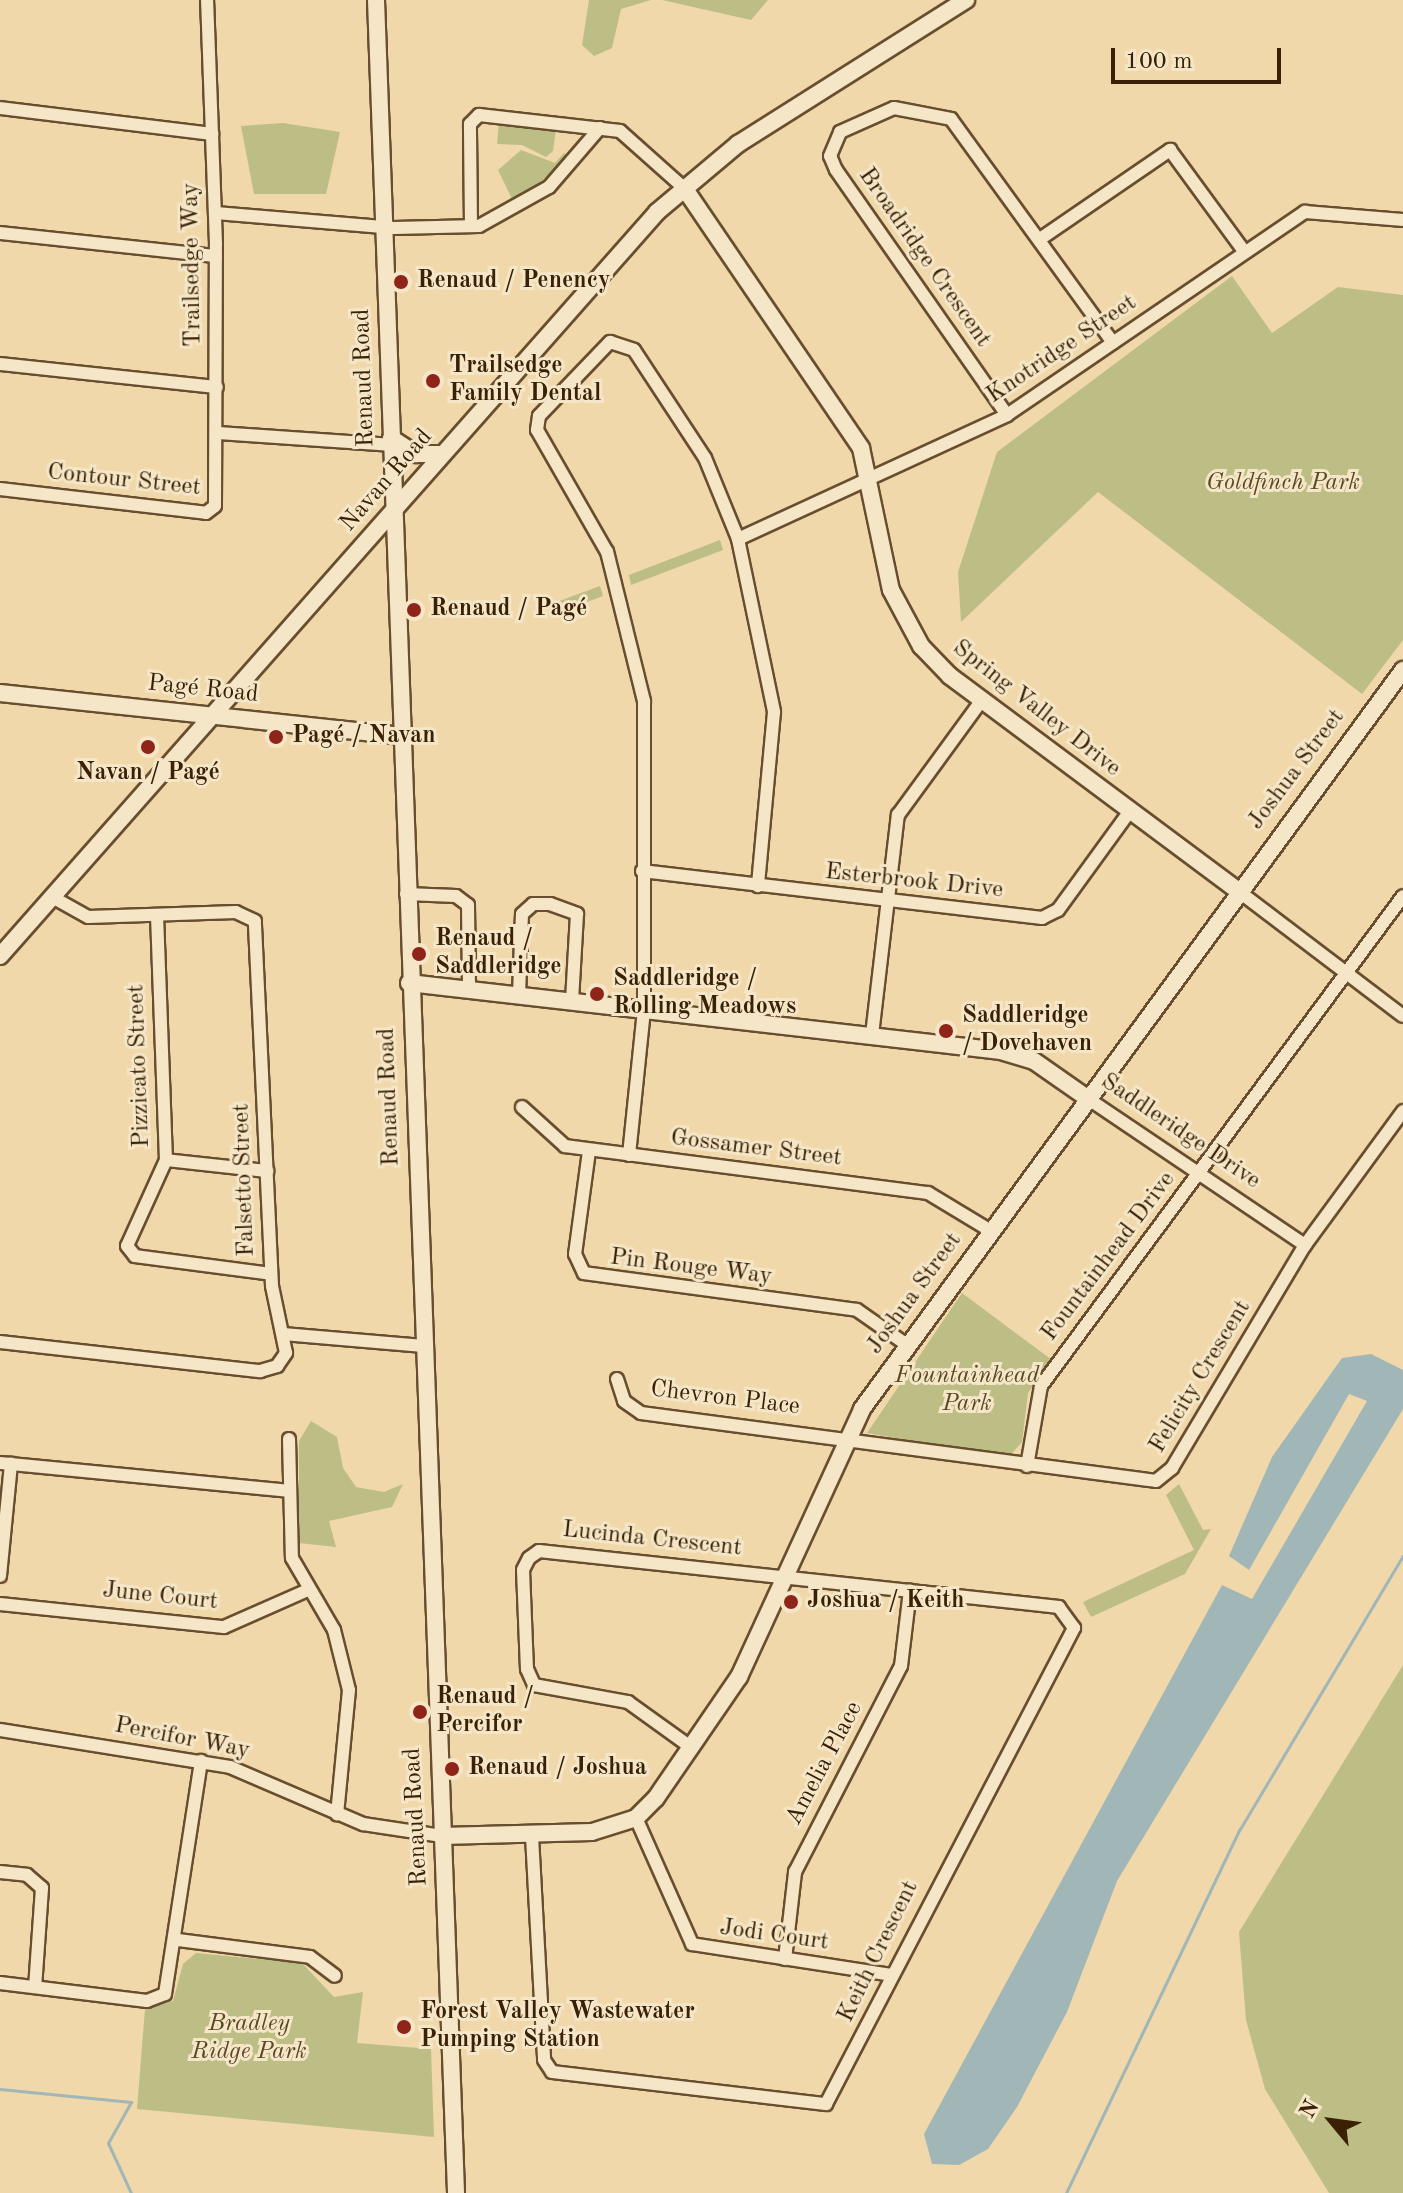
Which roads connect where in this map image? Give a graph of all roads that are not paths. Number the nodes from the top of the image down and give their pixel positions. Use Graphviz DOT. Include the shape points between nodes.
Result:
graph roads {
  1 [pos="207,0"];
  2 [pos="376,0"];
  3 [pos="966,0"];
  4 [pos="0,108"];
  5 [pos="600,128"];
  6 [pos="212,134"];
  7 [pos="685,189"];
  8 [pos="216,213"];
  9 [pos="1403,220"];
  10 [pos="471,226"];
  11 [pos="383,227"];
  12 [pos="0,233"];
  13 [pos="1040,239"];
  14 [pos="1244,251"];
  15 [pos="216,256"];
  16 [pos="1113,343"];
  17 [pos="0,364"];
  18 [pos="217,387"];
  19 [pos="1007,415"];
  20 [pos="217,433"];
  21 [pos="391,442"];
  22 [pos="442,454"];
  23 [pos="873,479"];
  24 [pos="0,489"];
  25 [pos="393,511"];
  26 [pos="738,539"];
  27 [pos="1403,670"];
  28 [pos="0,693"];
  29 [pos="982,700"];
  30 [pos="210,717"];
  31 [pos="400,736"];
  32 [pos="1130,811"];
  33 [pos="642,871"];
  34 [pos="758,886"];
  35 [pos="1237,890"];
  36 [pos="406,894"];
  37 [pos="1403,896"];
  38 [pos="52,897"];
  39 [pos="887,901"];
  40 [pos="157,915"];
  41 [pos="0,956"];
  42 [pos="1346,972"];
  43 [pos="409,983"];
  44 [pos="469,989"];
  45 [pos="519,995"];
  46 [pos="572,1001"];
  47 [pos="644,1009"];
  48 [pos="1403,1016"];
  49 [pos="872,1035"];
  50 [pos="1087,1098"];
  51 [pos="522,1107"];
  52 [pos="1403,1111"];
  53 [pos="589,1151"];
  54 [pos="629,1155"];
  55 [pos="166,1160"];
  56 [pos="267,1171"];
  57 [pos="1198,1174"];
  58 [pos="991,1231"];
  59 [pos="1305,1245"];
  60 [pos="271,1274"];
  61 [pos="283,1334"];
  62 [pos="0,1342"];
  63 [pos="907,1345"];
  64 [pos="423,1346"];
  65 [pos="617,1379"];
  66 [pos="845,1436"];
  67 [pos="289,1439"];
  68 [pos="5,1463"];
  69 [pos="1027,1466"];
  70 [pos="290,1491"];
  71 [pos="0,1576"];
  72 [pos="790,1578"];
  73 [pos="308,1590"];
  74 [pos="910,1591"];
  75 [pos="0,1604"];
  76 [pos="0,1730"];
  77 [pos="692,1748"];
  78 [pos="201,1761"];
  79 [pos="337,1814"];
  80 [pos="636,1818"];
  81 [pos="442,1836"];
  82 [pos="532,1836"];
  83 [pos="0,1872"];
  84 [pos="178,1940"];
  85 [pos="785,1959"];
  86 [pos="892,1975"];
  87 [pos="335,1976"];
  88 [pos="0,1983"];
  89 [pos="35,1987"];
  90 [pos="456,2193"];
  1 -- 6 [label="street, Trailsedge Way"];
  2 -- 11 [label="street, Renaud Road"];
  3 -- 7 [label="street, Navan Road" via="738,144"];
  4 -- 6 [label="street"];
  5 -- 7 [label="street" via="629,136"];
  5 -- 10 [label="street" via="549,187"];
  5 -- 10 [label="street" via="487,114 472,120"];
  6 -- 8 [label="street, Trailsedge Way"];
  7 -- 22 [label="street, Navan Road" via="602,271"];
  7 -- 23 [label="street, Spring Valley Drive" via="847,422"];
  8 -- 11 [label="street"];
  8 -- 15 [label="street, Trailsedge Way"];
  9 -- 14 [label="street, Knotridge Street" via="1305,212"];
  10 -- 11 [label="street"];
  11 -- 21 [label="street, Renaud Road"];
  12 -- 15 [label="street"];
  13 -- 14 [label="street" via="1170,150"];
  13 -- 16 [label="street, Broadridge Crescent"];
  13 -- 19 [label="street, Broadridge Crescent" via="951,119 894,108 871,114 832,143 836,170"];
  14 -- 16 [label="street, Knotridge Street"];
  15 -- 18 [label="street, Trailsedge Way"];
  16 -- 19 [label="street, Knotridge Street"];
  17 -- 18 [label="street"];
  18 -- 20 [label="street, Trailsedge Way"];
  19 -- 23 [label="street, Knotridge Street"];
  20 -- 21 [label="street"];
  20 -- 24 [label="street, Contour Street" via="210,512"];
  21 -- 22 [label="street" via="416,454"];
  21 -- 25 [label="street, Renaud Road"];
  22 -- 25 [label="street, Navan Road"];
  23 -- 26 [label="street, Knotridge Street"];
  23 -- 29 [label="street, Spring Valley Drive" via="886,572 903,618 931,659"];
  25 -- 30 [label="street, Navan Road"];
  25 -- 31 [label="street, Renaud Road"];
  26 -- 33 [label="street" via="705,458 634,350 610,342 539,416 537,430 607,552 644,701"];
  26 -- 34 [label="street" via="774,712"];
  27 -- 35 [label="street, Joshua Street"];
  28 -- 30 [label="street, Pagé Road"];
  29 -- 32 [label="street, Spring Valley Drive"];
  29 -- 39 [label="street" via="898,815"];
  30 -- 31 [label="street, Pagé Road"];
  30 -- 38 [label="street, Navan Road"];
  31 -- 36 [label="street, Renaud Road"];
  32 -- 35 [label="street, Spring Valley Drive"];
  32 -- 39 [label="street, Esterbrook Drive" via="1052,915"];
  33 -- 34 [label="street, Esterbrook Drive"];
  33 -- 47 [label="street"];
  34 -- 39 [label="street, Esterbrook Drive"];
  35 -- 42 [label="street"];
  35 -- 50 [label="street, Joshua Street"];
  36 -- 43 [label="street, Renaud Road"];
  36 -- 44 [label="street" via="456,896 468,905"];
  37 -- 42 [label="street, Fountainhead Drive"];
  38 -- 40 [label="street, Falsetto Street" via="81,916"];
  38 -- 41 [label="street, Navan Road"];
  39 -- 49 [label="street"];
  40 -- 55 [label="street, Pizzicato Street"];
  40 -- 56 [label="street, Falsetto Street" via="238,912 257,924"];
  42 -- 48 [label="street"];
  42 -- 57 [label="street, Fountainhead Drive"];
  43 -- 44 [label="street, Saddleridge Drive"];
  43 -- 64 [label="street, Renaud Road"];
  44 -- 45 [label="street, Saddleridge Drive"];
  45 -- 46 [label="street, Saddleridge Drive"];
  45 -- 46 [label="street" via="522,914 533,904 550,904 577,914"];
  46 -- 47 [label="street, Saddleridge Drive"];
  47 -- 49 [label="street, Saddleridge Drive"];
  47 -- 54 [label="street"];
  49 -- 50 [label="street, Saddleridge Drive" via="1019,1055"];
  50 -- 57 [label="street, Saddleridge Drive"];
  50 -- 58 [label="street, Joshua Street"];
  51 -- 53 [label="street, Gossamer Street" via="548,1138"];
  52 -- 59 [label="street, Felicity Crescent"];
  53 -- 54 [label="street, Gossamer Street"];
  53 -- 63 [label="street, Pin Rouge Way" via="575,1254 584,1273 857,1310"];
  54 -- 58 [label="street, Gossamer Street" via="928,1193"];
  55 -- 56 [label="street"];
  55 -- 60 [label="street, Pizzicato Street" via="128,1235 130,1252"];
  56 -- 60 [label="street, Falsetto Street"];
  57 -- 59 [label="street, Saddleridge Drive"];
  57 -- 69 [label="street, Fountainhead Drive" via="1041,1386"];
  58 -- 63 [label="street, Joshua Street"];
  59 -- 69 [label="street, Felicity Crescent" via="1167,1476 1156,1481"];
  60 -- 61 [label="street, Falsetto Street"];
  61 -- 62 [label="street" via="282,1361 260,1371"];
  61 -- 64 [label="street"];
  63 -- 66 [label="street, Joshua Street"];
  64 -- 81 [label="street, Renaud Road"];
  65 -- 66 [label="street, Chevron Place" via="624,1401 641,1413"];
  66 -- 69 [label="street, Felicity Crescent"];
  66 -- 72 [label="street, Joshua Street"];
  67 -- 70 [label="street"];
  68 -- 70 [label="street"];
  68 -- 71 [label="street"];
  70 -- 73 [label="street" via="292,1558"];
  72 -- 74 [label="street, Keith Crescent"];
  72 -- 77 [label="street, Joshua Street"];
  72 -- 77 [label="street, Lucinda Crescent" via="539,1551 529,1558 523,1570 527,1669 534,1685 628,1702"];
  73 -- 75 [label="street, June Court" via="224,1627"];
  73 -- 79 [label="street" via="334,1630 349,1690"];
  74 -- 85 [label="street, Amelia Place" via="901,1666 795,1872"];
  74 -- 86 [label="street, Keith Crescent" via="1059,1607 1074,1628"];
  76 -- 78 [label="street, Percifor Way"];
  77 -- 80 [label="street, Joshua Street"];
  78 -- 79 [label="street, Percifor Way" via="254,1775"];
  78 -- 84 [label="street"];
  79 -- 81 [label="street, Percifor Way"];
  80 -- 82 [label="street" via="592,1832"];
  80 -- 85 [label="street, Jodi Court" via="692,1944"];
  81 -- 82 [label="street"];
  81 -- 90 [label="street, Renaud Road"];
  82 -- 86 [label="street, Keith Crescent" via="544,2060 552,2072 826,2104"];
  83 -- 89 [label="street" via="27,1875 42,1888"];
  84 -- 87 [label="street" via="310,1957"];
  84 -- 89 [label="street" via="171,1985 157,2000"];
  85 -- 86 [label="street, Jodi Court"];
  88 -- 89 [label="street"];
}
